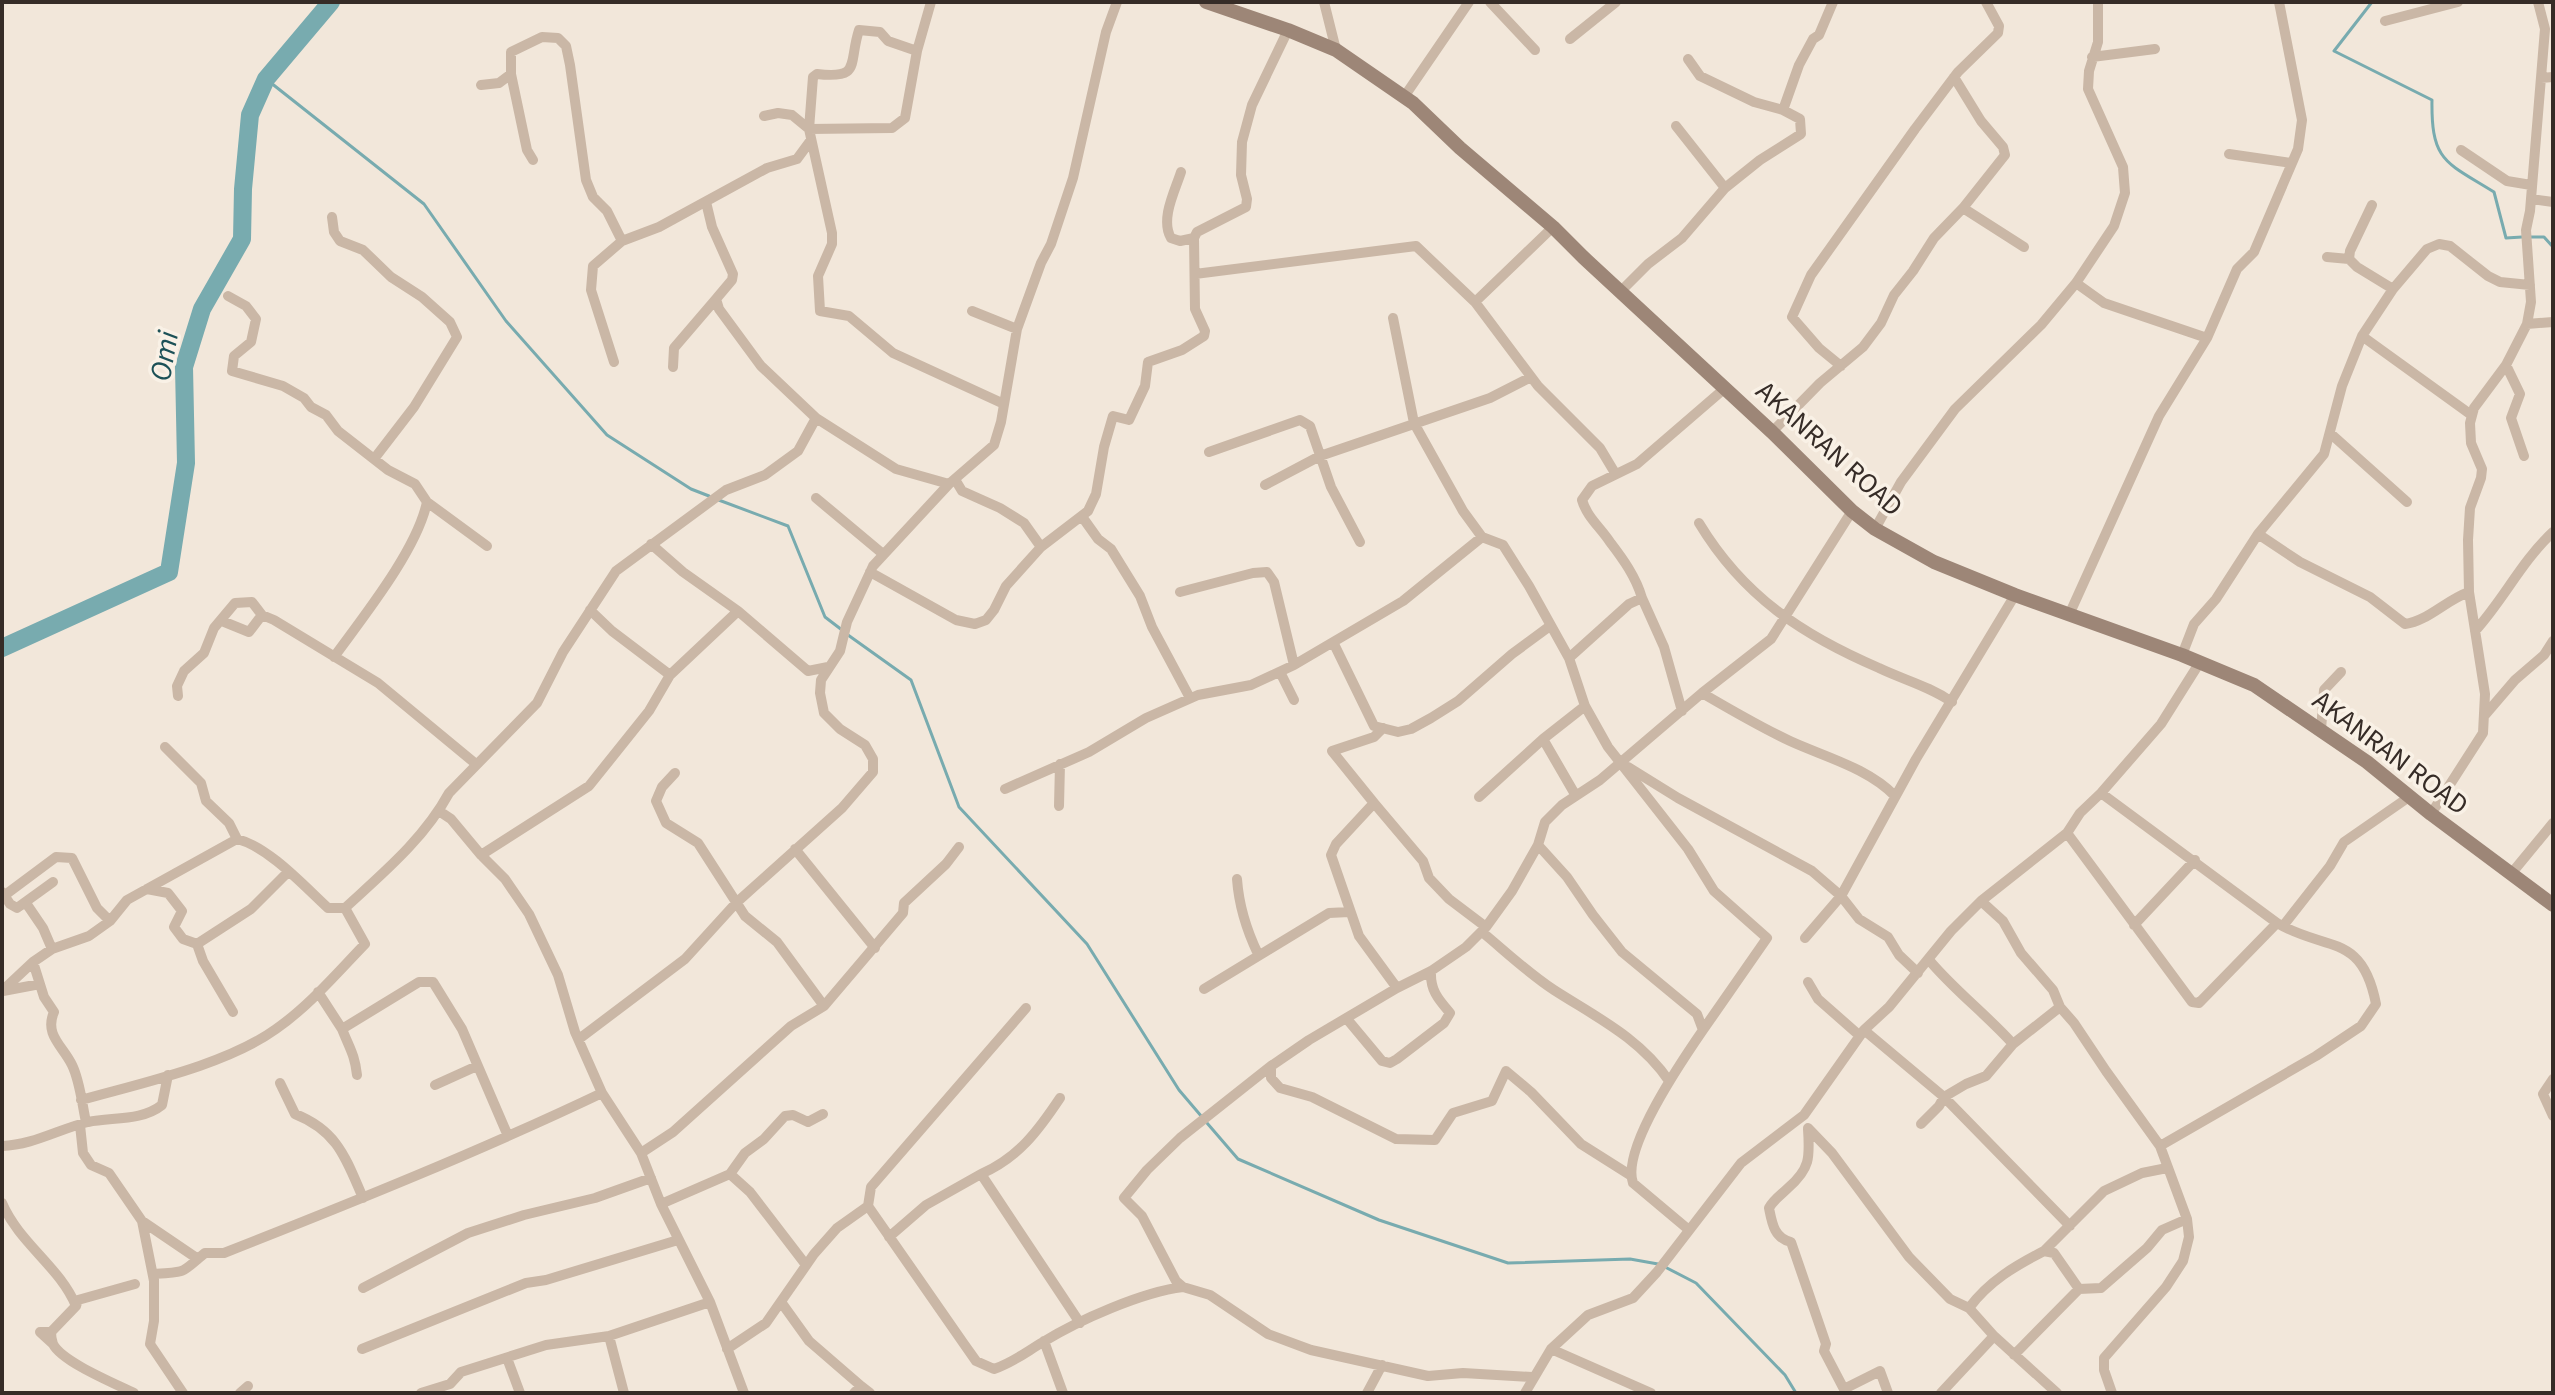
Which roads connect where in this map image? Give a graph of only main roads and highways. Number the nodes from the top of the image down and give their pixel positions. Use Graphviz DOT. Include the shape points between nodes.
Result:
graph roads {
  1 [pos="1206,2"];
  2 [pos="2553,905"];
  1 -- 2 [label="main road, AKANRAN ROAD" via="1336,50 1404,97 1553,227 1875,529 1934,562 2254,685 2367,762"];
}
